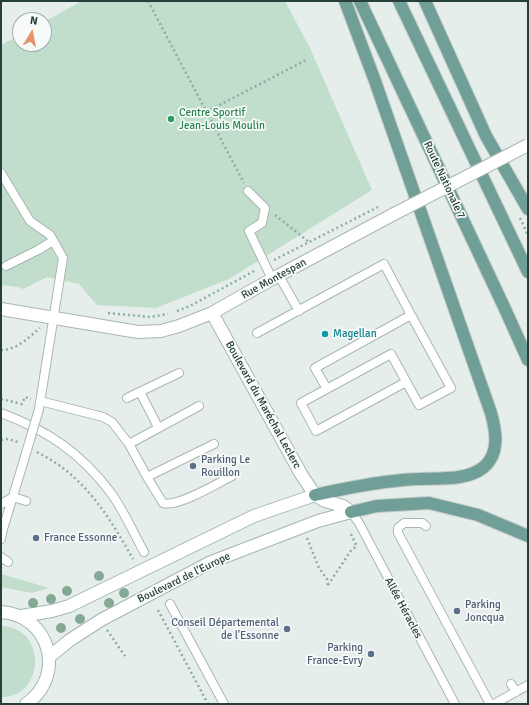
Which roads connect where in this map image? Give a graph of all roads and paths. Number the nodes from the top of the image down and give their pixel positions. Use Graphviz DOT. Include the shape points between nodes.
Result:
graph roads {
  1 [pos="148,1"];
  2 [pos="345,1"];
  3 [pos="360,1"];
  4 [pos="399,1"];
  5 [pos="425,1"];
  6 [pos="308,59"];
  7 [pos="206,112"];
  8 [pos="528,145"];
  9 [pos="1,173"];
  10 [pos="248,191"];
  11 [pos="382,205"];
  12 [pos="265,208"];
  13 [pos="528,209"];
  14 [pos="53,241"];
  15 [pos="309,242"];
  16 [pos="266,265"];
  17 [pos="6,266"];
  18 [pos="528,272"];
  19 [pos="276,277"];
  20 [pos="1,309"];
  21 [pos="299,311"];
  22 [pos="106,312"];
  23 [pos="212,313"];
  24 [pos="412,315"];
  25 [pos="53,318"];
  26 [pos="257,333"];
  27 [pos="1,350"];
  28 [pos="528,360"];
  29 [pos="179,373"];
  30 [pos="406,382"];
  31 [pos="327,389"];
  32 [pos="140,392"];
  33 [pos="127,398"];
  34 [pos="1,399"];
  35 [pos="40,405"];
  36 [pos="199,406"];
  37 [pos="1,413"];
  38 [pos="158,427"];
  39 [pos="1,440"];
  40 [pos="22,444"];
  41 [pos="129,444"];
  42 [pos="214,444"];
  43 [pos="34,450"];
  44 [pos="232,476"];
  45 [pos="146,477"];
  46 [pos="315,495"];
  47 [pos="13,497"];
  48 [pos="26,501"];
  49 [pos="1,504"];
  50 [pos="351,512"];
  51 [pos="426,526"];
  52 [pos="304,532"];
  53 [pos="528,536"];
  54 [pos="1,539"];
  55 [pos="352,550"];
  56 [pos="144,552"];
  57 [pos="1,557"];
  58 [pos="133,559"];
  59 [pos="8,562"];
  60 [pos="170,604"];
  61 [pos="158,610"];
  62 [pos="1,612"];
  63 [pos="21,616"];
  64 [pos="106,628"];
  65 [pos="125,656"];
  66 [pos="49,657"];
  67 [pos="528,685"];
  68 [pos="39,699"];
  69 [pos="26,704"];
  70 [pos="208,704"];
  71 [pos="224,704"];
  72 [pos="455,704"];
  73 [pos="490,704"];
  74 [pos="494,704"];
  1 -- 7 [label="path"];
  2 -- 46 [label="main road" via="491,412 496,438 491,458 484,467 471,474 383,482"];
  3 -- 28 [label="main road, Route Nationale 7"];
  4 -- 18 [label="main road"];
  5 -- 13 [label="main road" via="486,136"];
  6 -- 7 [label="path"];
  7 -- 10 [label="path"];
  8 -- 19 [label="street, Rue Montespan, bridge"];
  9 -- 14 [label="lane" via="30,221 50,235"];
  10 -- 12 [label="lane"];
  11 -- 15 [label="path"];
  12 -- 15 [label="path"];
  12 -- 16 [label="lane" via="262,223 248,231"];
  14 -- 17 [label="lane"];
  14 -- 25 [label="lane" via="62,258"];
  15 -- 16 [label="path"];
  16 -- 19 [label="lane"];
  16 -- 22 [label="path" via="171,314 150,317"];
  19 -- 21 [label="lane"];
  19 -- 23 [label="street, Rue Montespan"];
  20 -- 25 [label="street, Rue Montespan"];
  21 -- 24 [label="lane" via="384,264"];
  21 -- 26 [label="lane"];
  23 -- 25 [label="street, Rue Montespan" via="161,331 138,332"];
  23 -- 46 [label="street, Boulevard du Maréchal Leclerc"];
  24 -- 30 [label="lane" via="451,388 419,405"];
  24 -- 31 [label="lane" via="315,368"];
  25 -- 27 [label="path" via="15,347"];
  25 -- 35 [label="lane"];
  29 -- 32 [label="lane"];
  30 -- 31 [label="lane" via="391,354"];
  30 -- 31 [label="lane" via="316,431 301,403"];
  32 -- 33 [label="lane"];
  32 -- 38 [label="lane"];
  34 -- 35 [label="path" via="22,404 25,397"];
  35 -- 41 [label="lane" via="103,417 112,422"];
  35 -- 47 [label="lane, bridge"];
  36 -- 38 [label="lane"];
  37 -- 56 [label="lane" via="41,430 70,450 89,468 111,494"];
  38 -- 41 [label="lane"];
  39 -- 40 [label="path"];
  41 -- 45 [label="lane"];
  42 -- 45 [label="lane"];
  43 -- 58 [label="path" via="62,467 85,488 112,523"];
  44 -- 45 [label="lane" via="184,500 167,504 163,503"];
  46 -- 50 [label="street" via="343,506"];
  46 -- 63 [label="street" via="254,516 69,606"];
  47 -- 48 [label="lane"];
  47 -- 49 [label="lane"];
  47 -- 54 [label="lane"];
  50 -- 53 [label="main road" via="377,506 429,503 478,515"];
  50 -- 66 [label="street, Boulevard de l'Europe" via="318,521 211,562 101,620"];
  50 -- 72 [label="lane, Allée Héracles"];
  51 -- 73 [label="lane" via="422,523 404,522 398,528 398,533"];
  52 -- 55 [label="path" via="328,585"];
  57 -- 59 [label="lane"];
  60 -- 71 [label="lane"];
  61 -- 70 [label="path"];
  62 -- 63 [label="street"];
  63 -- 66 [label="street" via="32,623 40,633"];
  64 -- 65 [label="path"];
  66 -- 68 [label="street" via="47,677"];
  67 -- 74 [label="lane" via="514,688"];
  68 -- 69 [label="street"];
}
